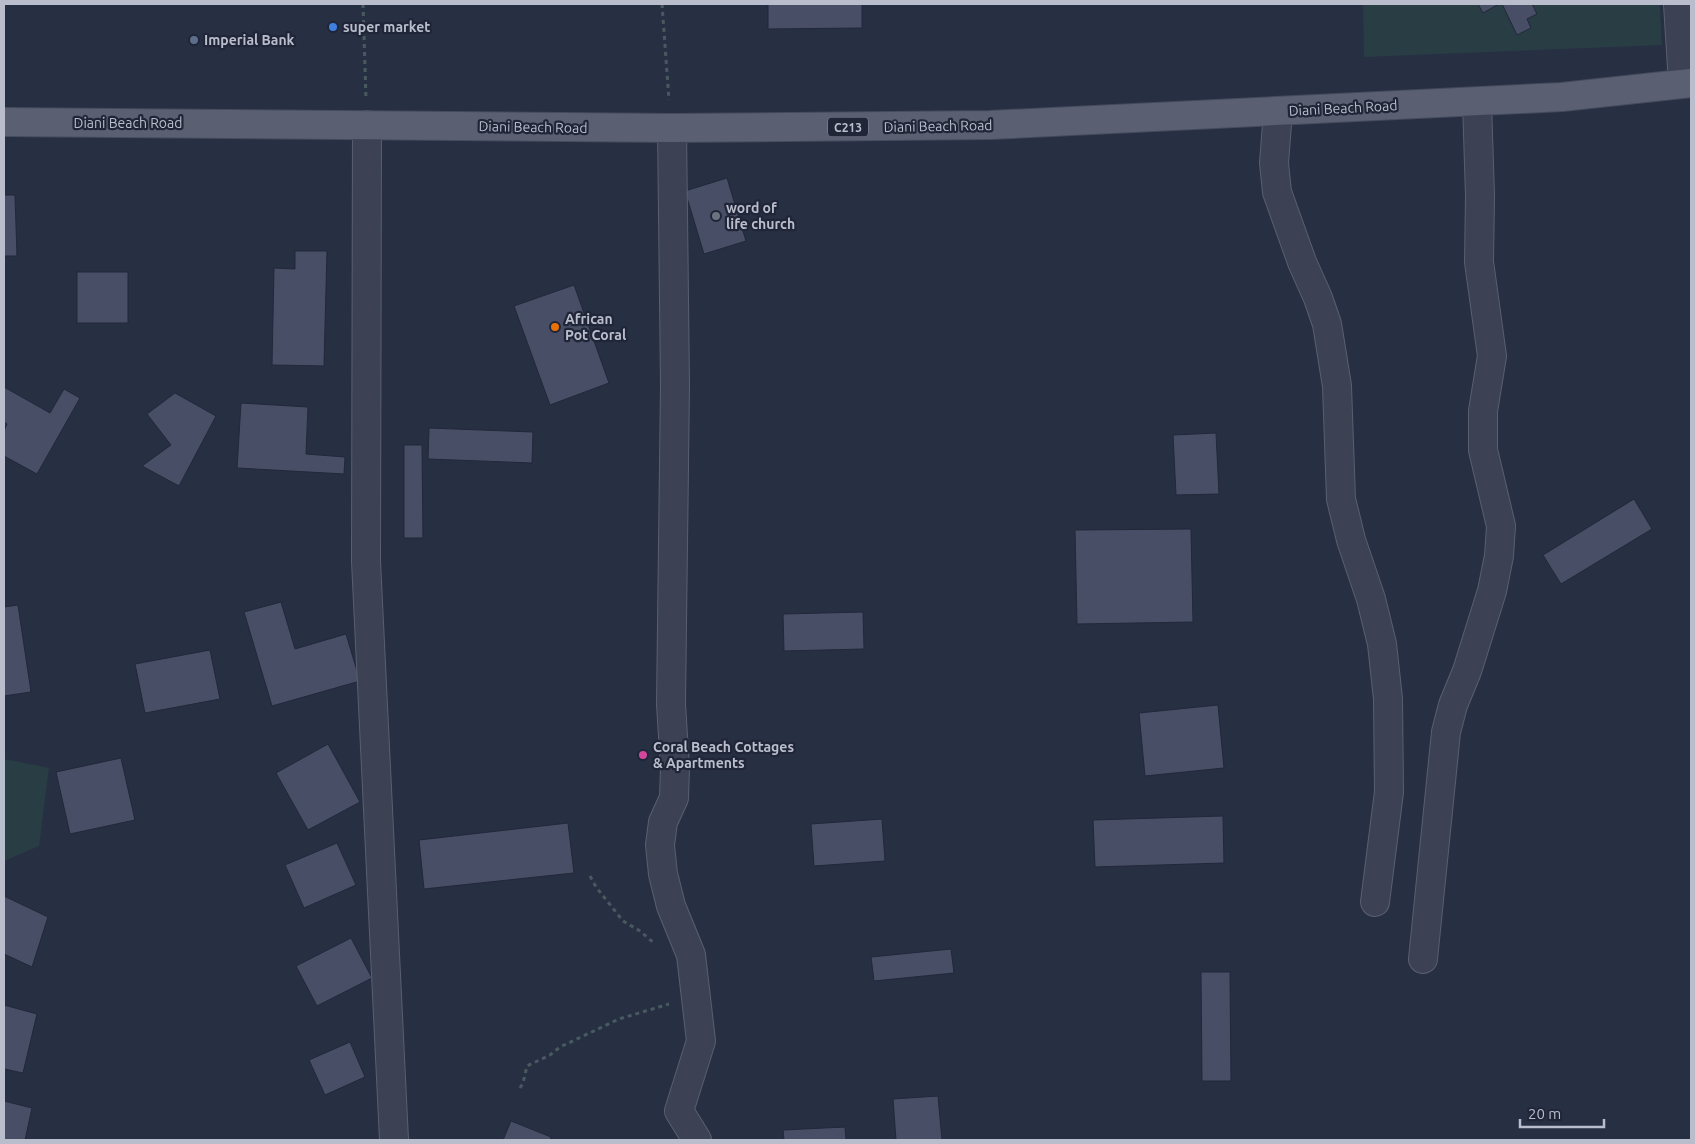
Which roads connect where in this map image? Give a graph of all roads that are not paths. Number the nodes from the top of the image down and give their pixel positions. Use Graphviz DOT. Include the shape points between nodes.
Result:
graph roads {
  1 [pos="1678,4"];
  2 [pos="1687,82"];
  3 [pos="1478,102"];
  4 [pos="1278,111"];
  5 [pos="4,122"];
  6 [pos="367,125"];
  7 [pos="672,128"];
  8 [pos="1375,902"];
  9 [pos="1423,959"];
  10 [pos="394,1140"];
  11 [pos="697,1140"];
  1 -- 2 [label="street"];
  2 -- 3 [label="main road, Diani Beach Road / C213" via="1562,97"];
  3 -- 4 [label="main road, Diani Beach Road / C213"];
  3 -- 9 [label="street" via="1479,262 1492,356 1483,411 1483,450 1501,526 1492,591 1446,732"];
  4 -- 7 [label="main road, Diani Beach Road / C213" via="990,125"];
  4 -- 8 [label="street" via="1274,164 1277,192 1327,324 1337,386 1341,499 1382,644 1388,699 1388,792"];
  5 -- 6 [label="main road, Diani Beach Road / C213"];
  6 -- 7 [label="main road, Diani Beach Road / C213"];
  6 -- 10 [label="street" via="366,561"];
  7 -- 11 [label="street" via="675,385 671,704 675,768 674,798 663,822 660,845 663,874 671,906 691,954 697,993 700,1041 679,1111"];
}
